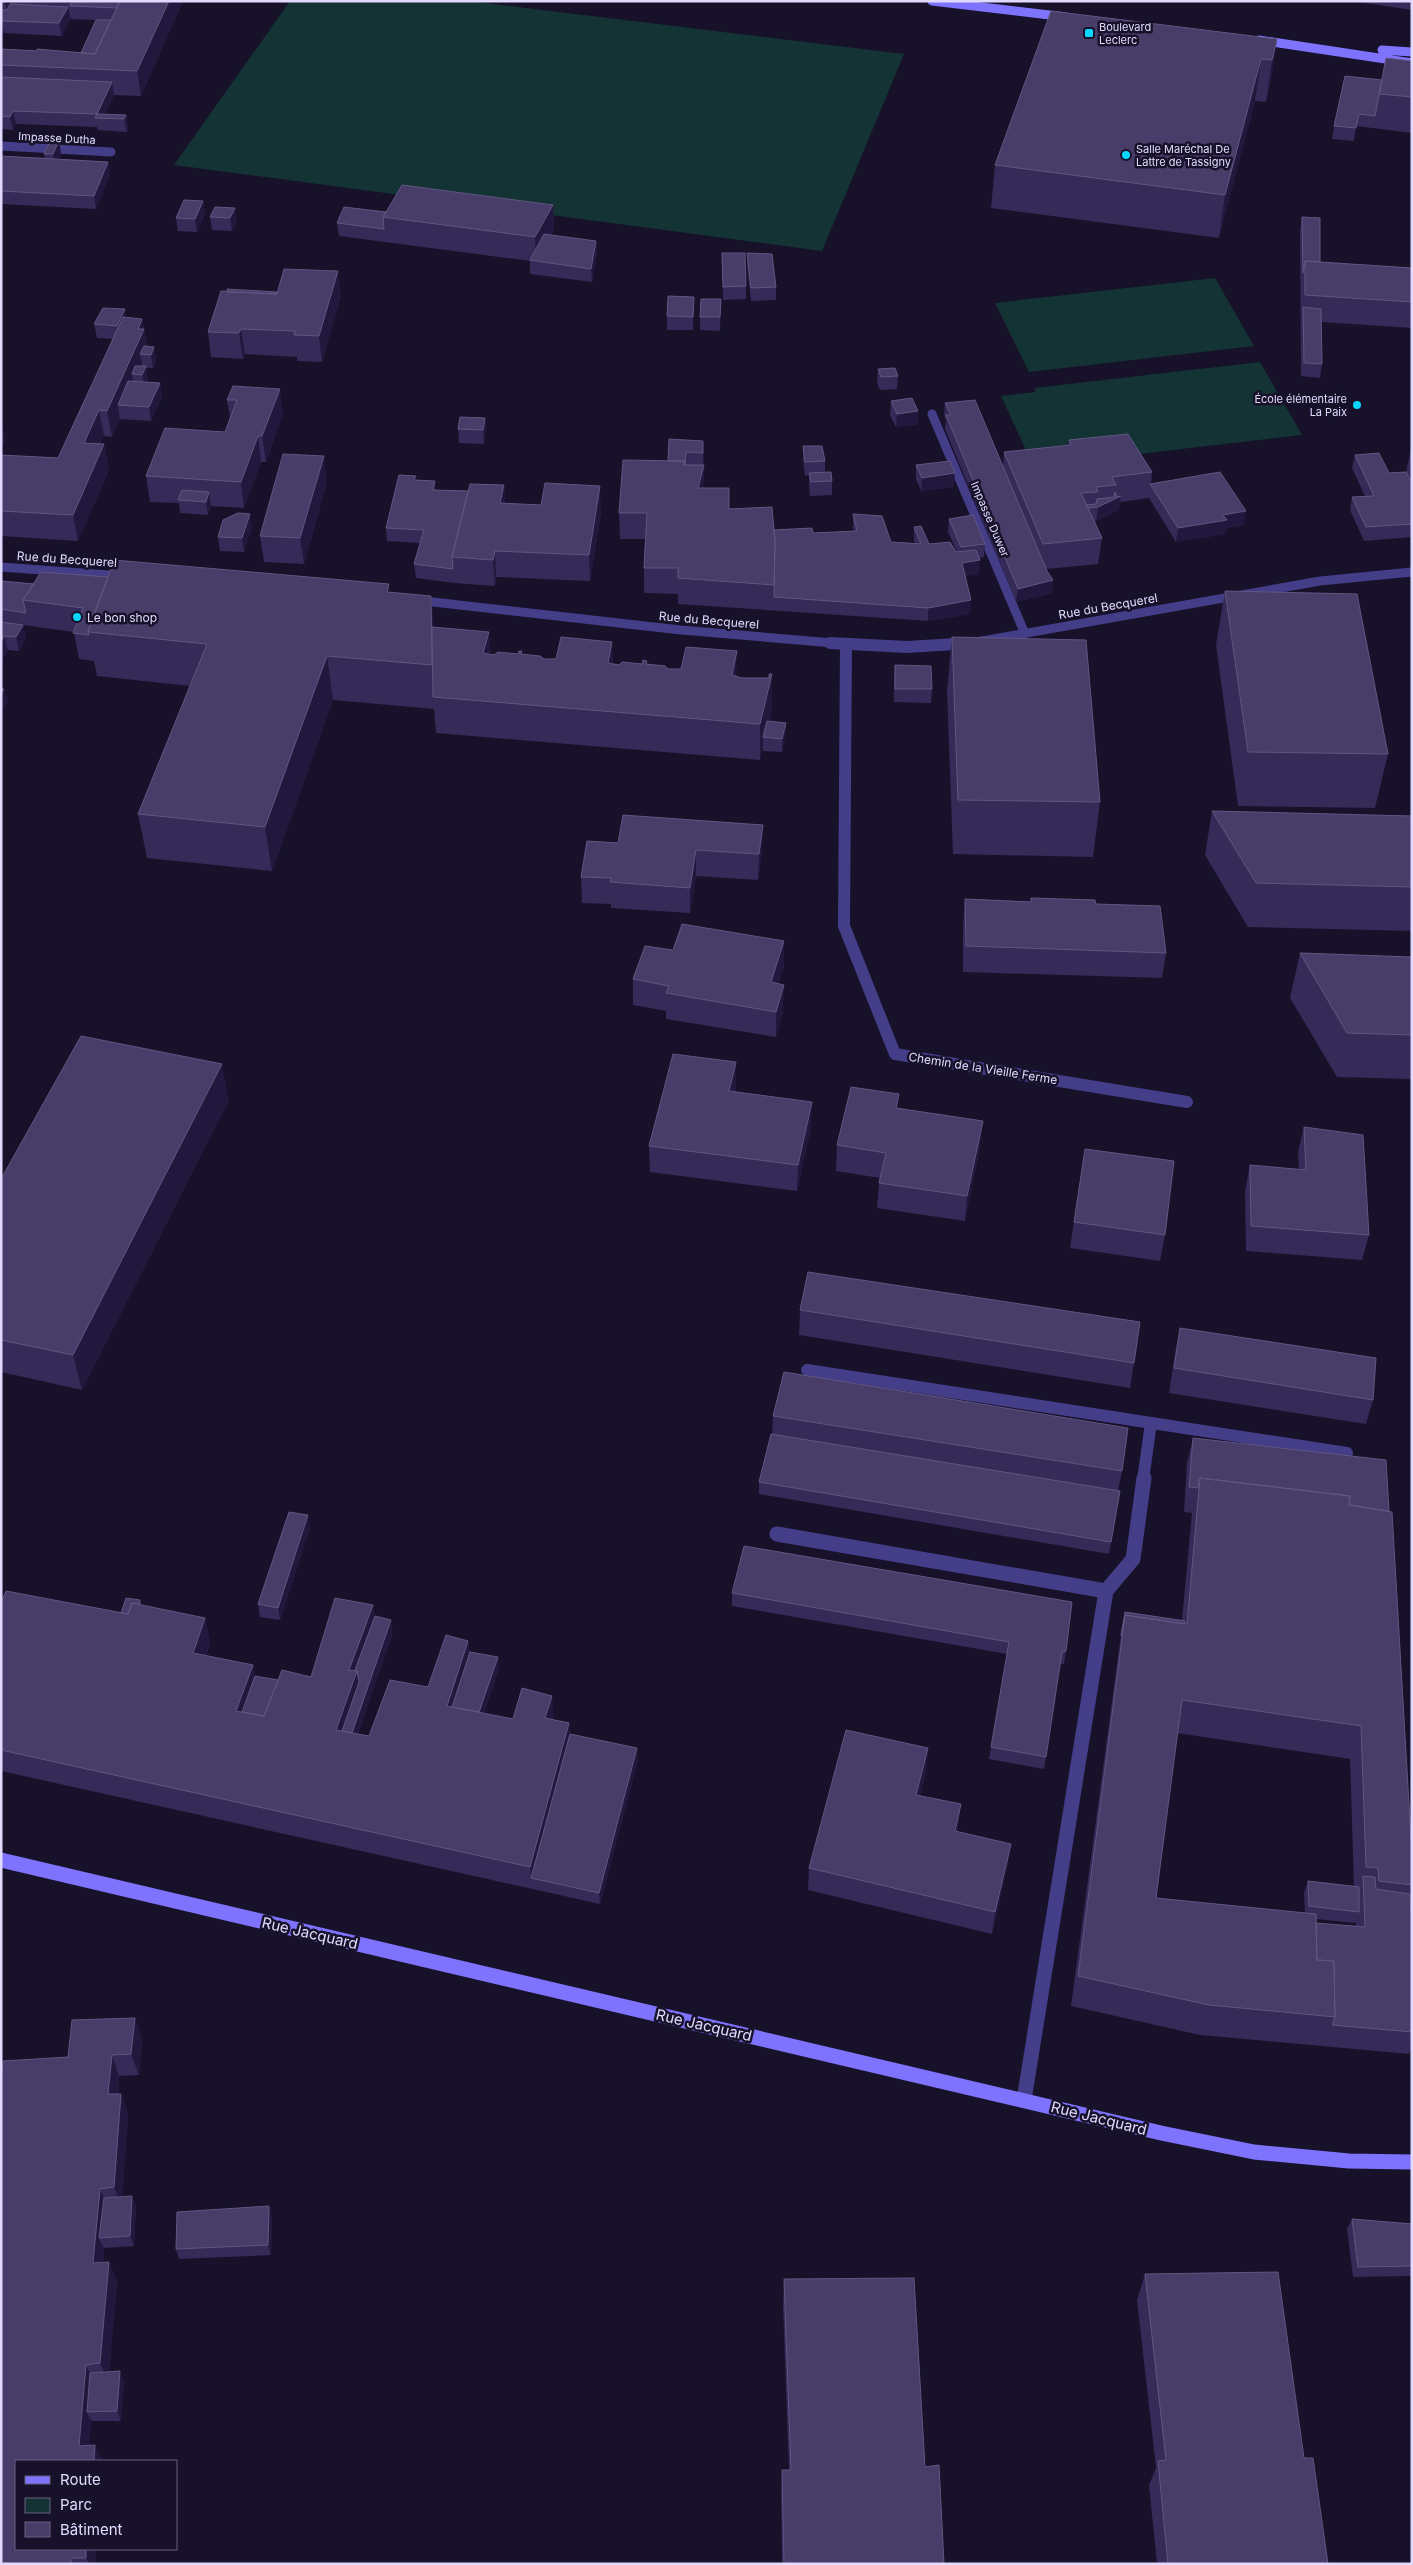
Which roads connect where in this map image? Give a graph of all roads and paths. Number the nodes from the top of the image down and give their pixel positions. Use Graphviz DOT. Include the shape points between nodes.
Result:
graph roads {
  1 [pos="932,1"];
  2 [pos="1077,18"];
  3 [pos="1246,38"];
  4 [pos="1292,44"];
  5 [pos="1412,52"];
  6 [pos="1412,63"];
  7 [pos="1,146"];
  8 [pos="111,152"];
  9 [pos="932,414"];
  10 [pos="1,567"];
  11 [pos="1412,572"];
  12 [pos="138,577"];
  13 [pos="408,600"];
  14 [pos="1026,634"];
  15 [pos="846,644"];
  16 [pos="1187,1102"];
  17 [pos="807,1370"];
  18 [pos="1151,1423"];
  19 [pos="1347,1453"];
  20 [pos="777,1534"];
  21 [pos="1106,1591"];
  22 [pos="1,1860"];
  23 [pos="1024,2100"];
  24 [pos="1412,2162"];
  1 -- 2 [label="street"];
  3 -- 4 [label="street"];
  4 -- 5 [label="street"];
  4 -- 6 [label="street"];
  7 -- 8 [label="street, Impasse Dutha"];
  9 -- 14 [label="street, Impasse Duwer"];
  10 -- 12 [label="street, Rue du Becquerel"];
  11 -- 14 [label="street, Rue du Becquerel" via="1320,581"];
  13 -- 15 [label="street, Rue du Becquerel" via="651,627"];
  14 -- 15 [label="street, Rue du Becquerel" via="959,645"];
  15 -- 16 [label="street, Chemin de la Vieille Ferme" via="844,926 895,1054"];
  17 -- 18 [label="street"];
  18 -- 19 [label="street"];
  18 -- 21 [label="street" via="1134,1559"];
  20 -- 21 [label="street"];
  21 -- 23 [label="street"];
  22 -- 23 [label="street, Rue Jacquard"];
  23 -- 24 [label="street, Rue Jacquard" via="1254,2152 1349,2161"];
}
